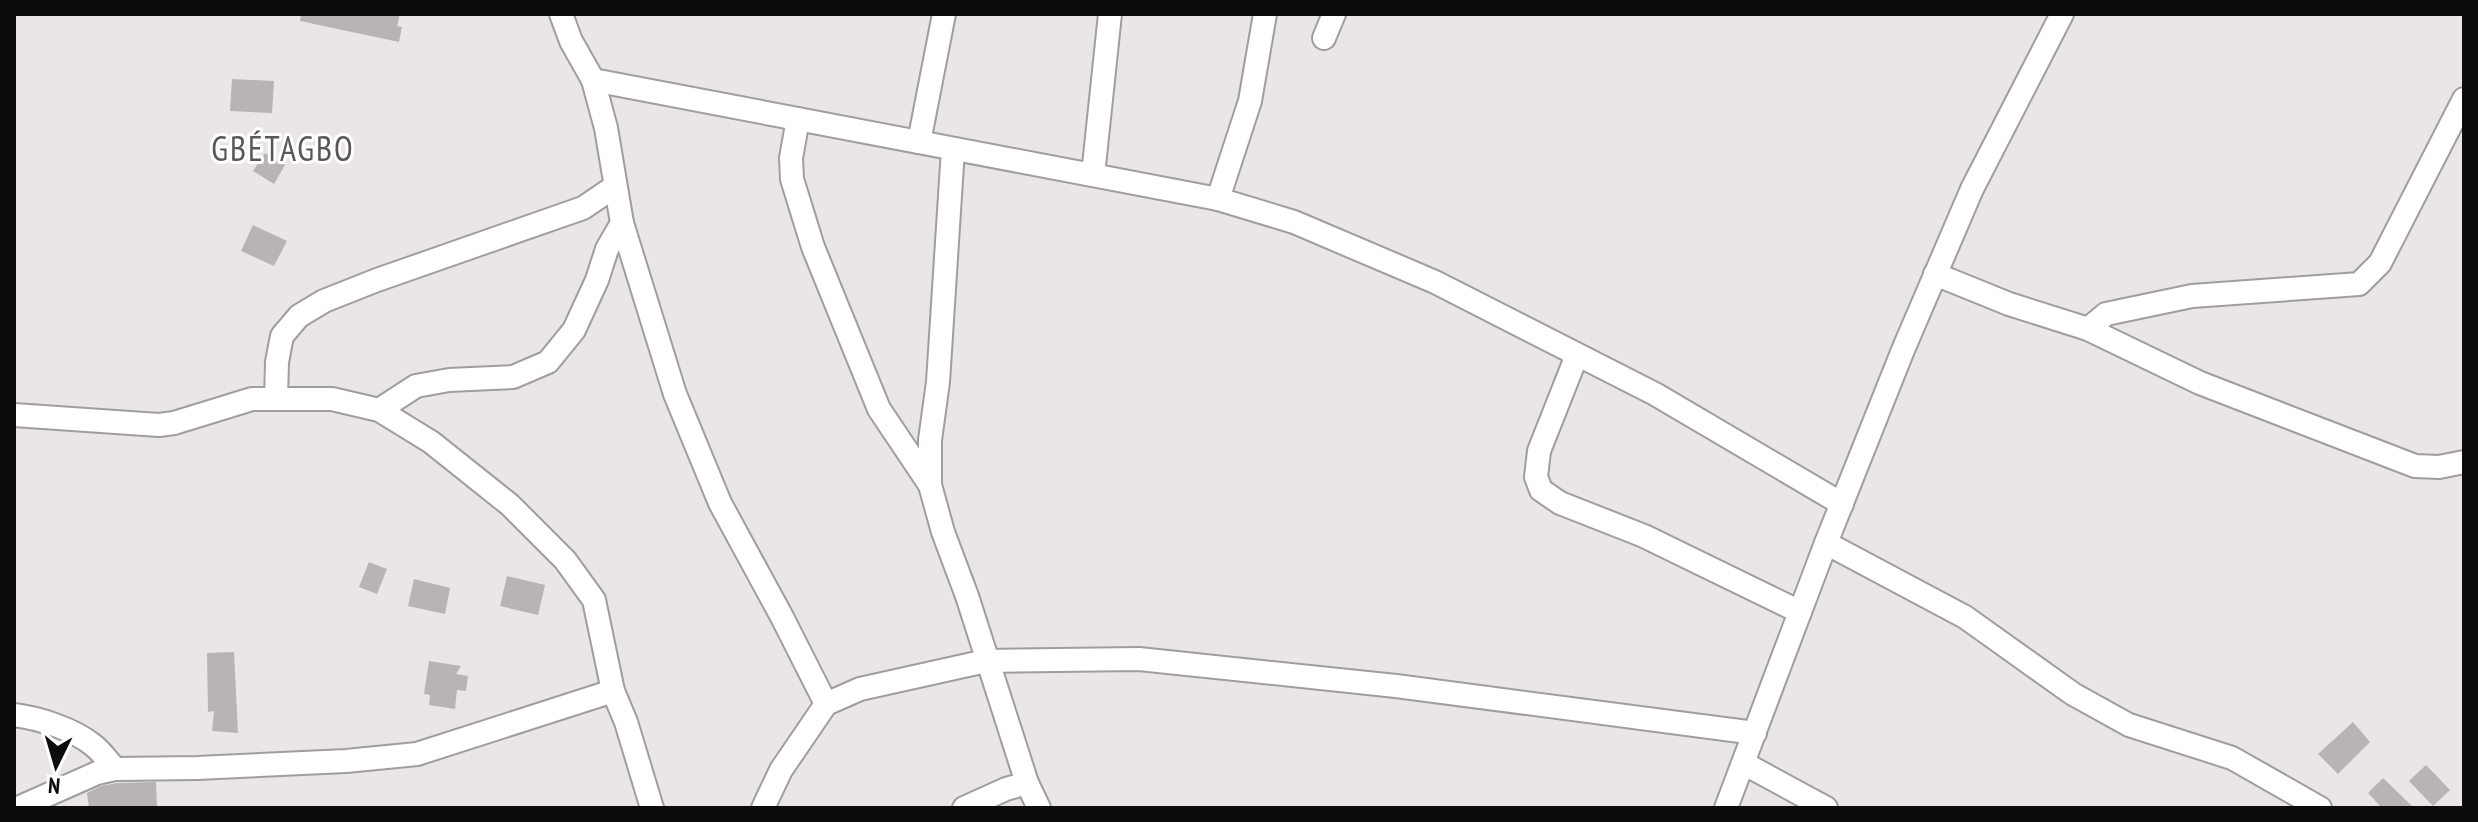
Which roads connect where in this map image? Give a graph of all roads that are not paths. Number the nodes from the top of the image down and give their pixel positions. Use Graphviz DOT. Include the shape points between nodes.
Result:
graph roads {
  1 [pos="561,14"];
  2 [pos="944,14"];
  3 [pos="1110,14"];
  4 [pos="1265,14"];
  5 [pos="1334,14"];
  6 [pos="2062,14"];
  7 [pos="1324,38"];
  8 [pos="593,80"];
  9 [pos="2464,99"];
  10 [pos="798,119"];
  11 [pos="2455,137"];
  12 [pos="919,142"];
  13 [pos="953,149"];
  14 [pos="1093,175"];
  15 [pos="614,187"];
  16 [pos="1218,199"];
  17 [pos="622,223"];
  18 [pos="1935,274"];
  19 [pos="2088,329"];
  20 [pos="1577,355"];
  21 [pos="276,399"];
  22 [pos="379,410"];
  23 [pos="14,415"];
  24 [pos="2464,462"];
  25 [pos="930,485"];
  26 [pos="1842,504"];
  27 [pos="1826,543"];
  28 [pos="1800,612"];
  29 [pos="986,661"];
  30 [pos="613,691"];
  31 [pos="826,704"];
  32 [pos="14,715"];
  33 [pos="1755,733"];
  34 [pos="1745,764"];
  35 [pos="115,769"];
  36 [pos="1027,783"];
  37 [pos="14,802"];
  38 [pos="17,808"];
  39 [pos="652,808"];
  40 [pos="763,808"];
  41 [pos="964,808"];
  42 [pos="1039,808"];
  43 [pos="1726,808"];
  44 [pos="1826,808"];
  45 [pos="2320,808"];
  1 -- 8 [label="street"];
  2 -- 12 [label="street"];
  3 -- 14 [label="street"];
  4 -- 16 [label="street" via="1250,101"];
  5 -- 7 [label="street"];
  6 -- 18 [label="street" via="1972,189"];
  8 -- 10 [label="street"];
  8 -- 15 [label="street"];
  9 -- 11 [label="street"];
  10 -- 12 [label="street"];
  10 -- 25 [label="street" via="792,179 813,247 879,409"];
  11 -- 19 [label="street" via="2380,263 2359,284 2192,296 2106,314"];
  12 -- 13 [label="street"];
  13 -- 14 [label="street"];
  13 -- 25 [label="street"];
  14 -- 16 [label="street"];
  15 -- 17 [label="street"];
  15 -- 21 [label="street" via="583,208 377,280 299,316 282,336"];
  16 -- 20 [label="street" via="1294,222 1435,282"];
  17 -- 22 [label="street" via="574,330 548,362 513,377 416,386"];
  17 -- 31 [label="street" via="675,394 720,503"];
  18 -- 19 [label="street"];
  18 -- 26 [label="street"];
  19 -- 24 [label="street" via="2200,383 2415,466"];
  20 -- 26 [label="street" via="1655,394"];
  20 -- 28 [label="street" via="1539,451 1536,477 1541,490"];
  21 -- 22 [label="street" via="332,399"];
  21 -- 23 [label="street" via="252,399 159,425"];
  22 -- 30 [label="street" via="431,442 510,505 565,560 594,600"];
  25 -- 29 [label="street"];
  26 -- 27 [label="street"];
  27 -- 28 [label="street"];
  27 -- 45 [label="street" via="1965,617 2073,694 2129,725 2232,758"];
  28 -- 33 [label="street"];
  29 -- 31 [label="street" via="860,689"];
  29 -- 33 [label="street" via="1139,659"];
  29 -- 36 [label="street"];
  30 -- 35 [label="street" via="417,754"];
  30 -- 39 [label="street"];
  31 -- 40 [label="street" via="781,770"];
  32 -- 35 [label="street" via="80,737"];
  33 -- 34 [label="street"];
  34 -- 43 [label="street"];
  34 -- 44 [label="street"];
  35 -- 38 [label="street"];
  36 -- 41 [label="street"];
  36 -- 42 [label="street"];
  37 -- 38 [label="street"];
}
